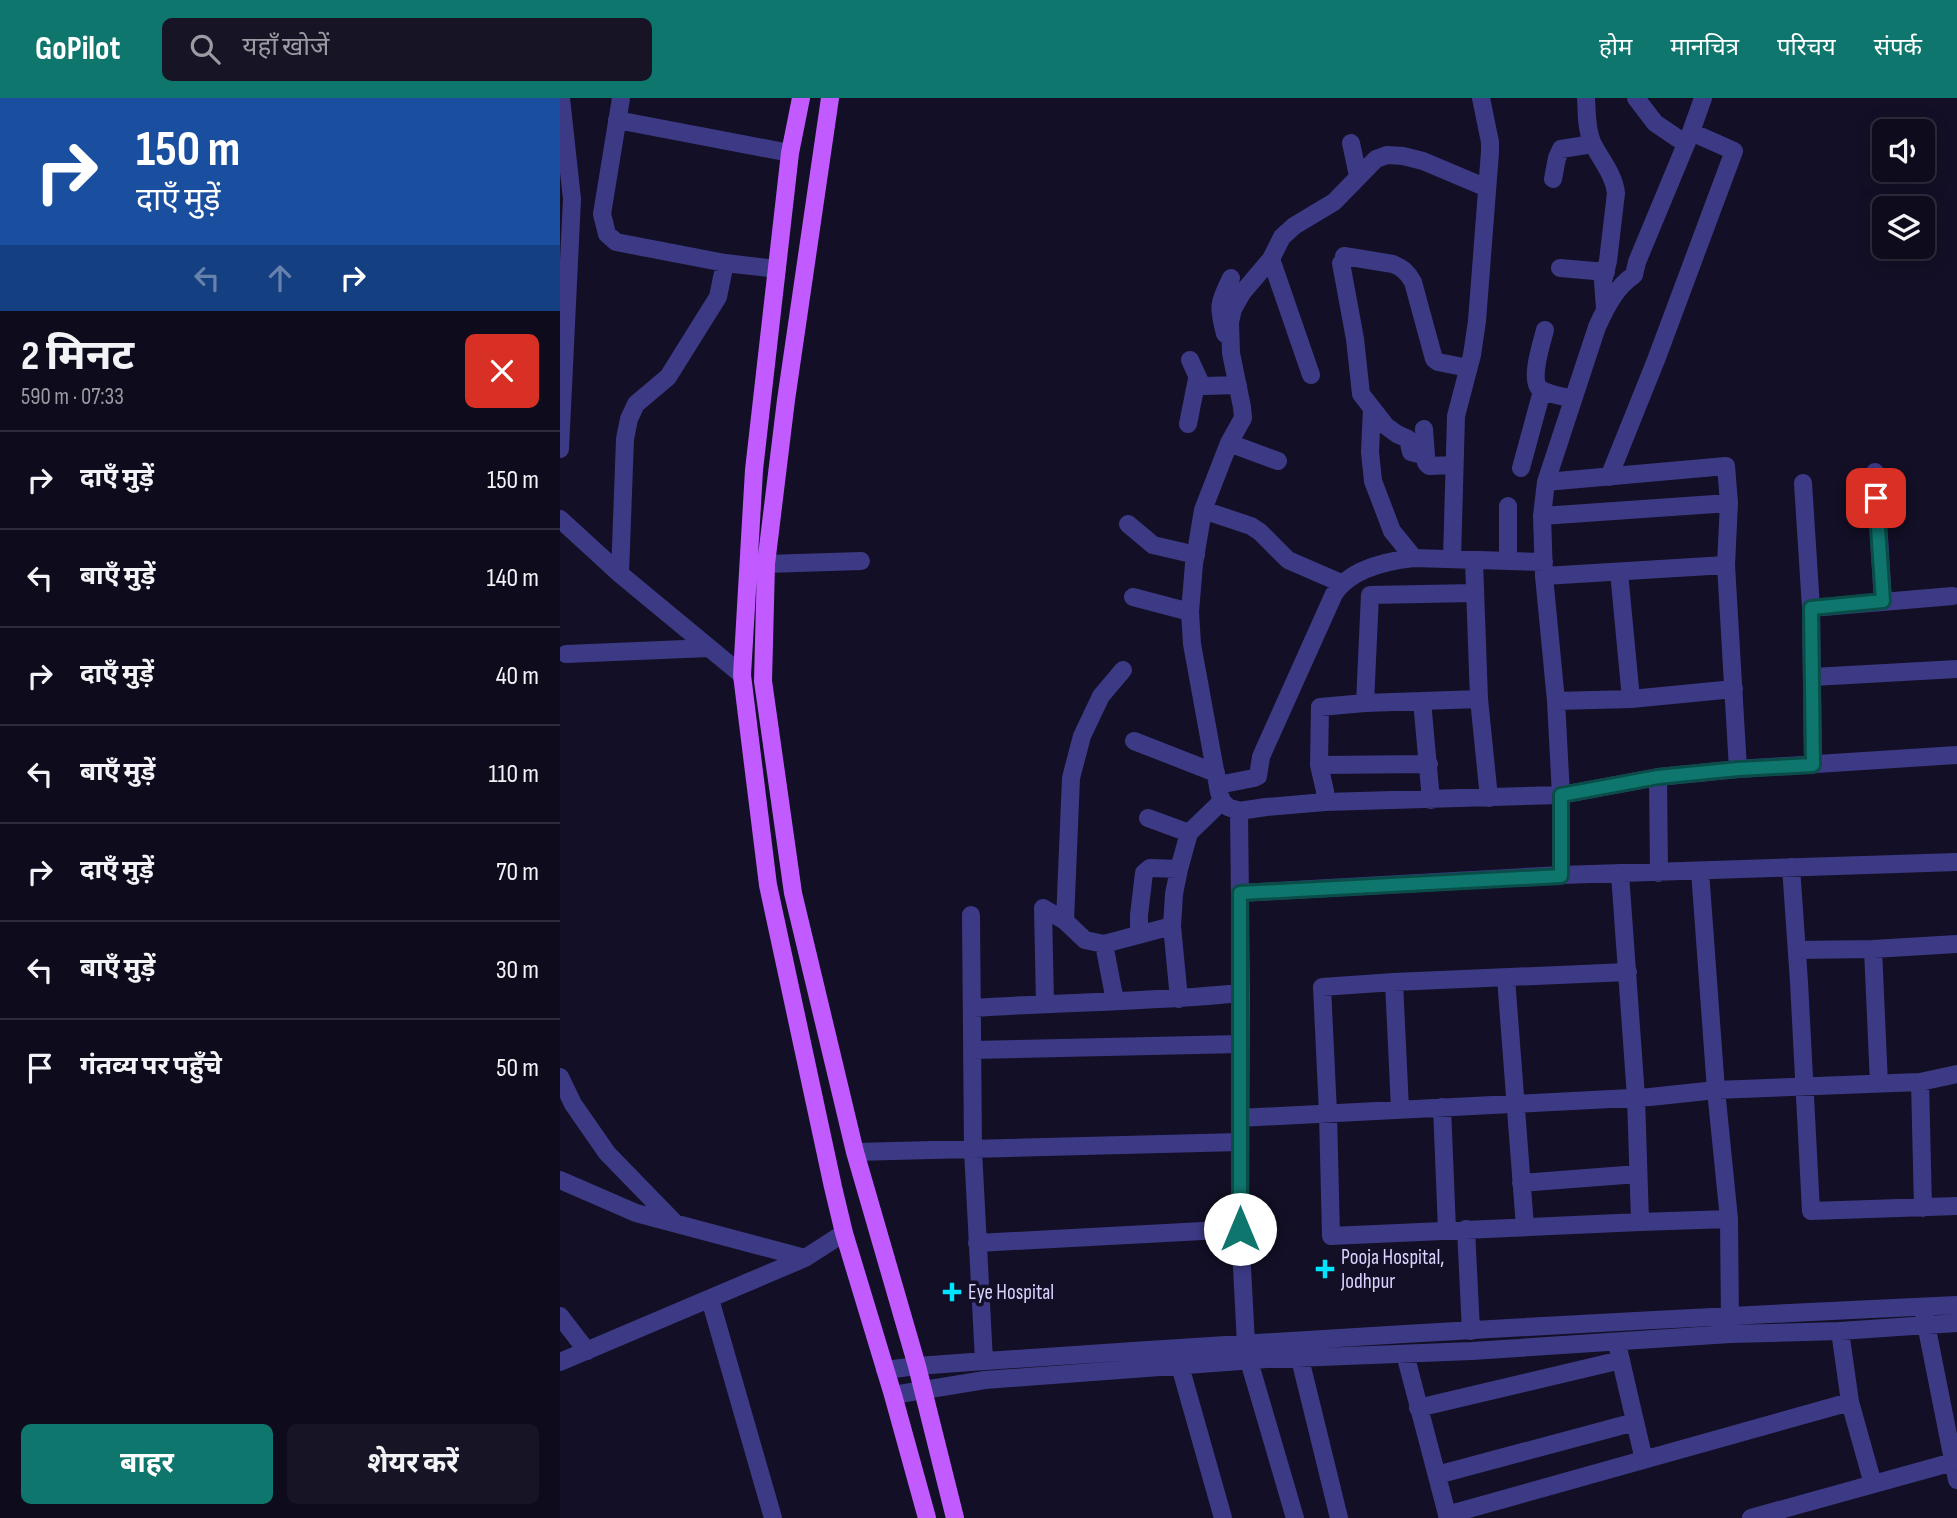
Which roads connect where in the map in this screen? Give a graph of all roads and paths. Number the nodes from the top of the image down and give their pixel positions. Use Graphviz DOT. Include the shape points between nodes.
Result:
graph roads {
  1 [pos="561,98"];
  2 [pos="621,98"];
  3 [pos="801,98"];
  4 [pos="830,98"];
  5 [pos="1481,98"];
  6 [pos="1586,98"];
  7 [pos="1636,98"];
  8 [pos="1703,98"];
  9 [pos="617,120"];
  10 [pos="1688,138"];
  11 [pos="1350,143"];
  12 [pos="1593,144"];
  13 [pos="790,153"];
  14 [pos="1358,176"];
  15 [pos="1553,179"];
  16 [pos="565,188"];
  17 [pos="1487,188"];
  18 [pos="1271,258"];
  19 [pos="725,263"];
  20 [pos="1560,268"];
  21 [pos="776,269"];
  22 [pos="1606,272"];
  23 [pos="1231,278"];
  24 [pos="1605,309"];
  25 [pos="1545,330"];
  26 [pos="1231,354"];
  27 [pos="1190,360"];
  28 [pos="1468,368"];
  29 [pos="1311,375"];
  30 [pos="1198,379"];
  31 [pos="1238,385"];
  32 [pos="1542,391"];
  33 [pos="1573,399"];
  34 [pos="1372,408"];
  35 [pos="1188,424"];
  36 [pos="1424,429"];
  37 [pos="1229,443"];
  38 [pos="560,449"];
  39 [pos="1426,456"];
  40 [pos="1278,461"];
  41 [pos="1454,465"];
  42 [pos="1521,468"];
  43 [pos="1875,472"];
  44 [pos="1609,477"];
  45 [pos="1546,482"];
  46 [pos="1802,483"];
  47 [pos="1729,503"];
  48 [pos="1508,506"];
  49 [pos="1203,510"];
  50 [pos="1542,516"];
  51 [pos="560,519"];
  52 [pos="1128,524"];
  53 [pos="1196,555"];
  54 [pos="1414,558"];
  55 [pos="1452,559"];
  56 [pos="860,561"];
  57 [pos="1474,561"];
  58 [pos="1508,561"];
  59 [pos="766,564"];
  60 [pos="1726,565"];
  61 [pos="1544,569"];
  62 [pos="1619,572"];
  63 [pos="620,574"];
  64 [pos="1341,583"];
  65 [pos="1475,593"];
  66 [pos="1953,596"];
  67 [pos="1133,597"];
  68 [pos="1883,601"];
  69 [pos="1811,608"];
  70 [pos="1190,612"];
  71 [pos="709,648"];
  72 [pos="566,654"];
  73 [pos="1957,669"];
  74 [pos="1123,670"];
  75 [pos="742,675"];
  76 [pos="1813,677"];
  77 [pos="1734,689"];
  78 [pos="1479,699"];
  79 [pos="1631,699"];
  80 [pos="1422,701"];
  81 [pos="1556,701"];
  82 [pos="1365,703"];
  83 [pos="1134,741"];
  84 [pos="1957,755"];
  85 [pos="1429,764"];
  86 [pos="1319,765"];
  87 [pos="1813,765"];
  88 [pos="1738,769"];
  89 [pos="1658,777"];
  90 [pos="1219,786"];
  91 [pos="1561,795"];
  92 [pos="1489,798"];
  93 [pos="1432,800"];
  94 [pos="1325,802"];
  95 [pos="1239,811"];
  96 [pos="1148,818"];
  97 [pos="1189,833"];
  98 [pos="1957,862"];
  99 [pos="1791,867"];
  100 [pos="1179,869"];
  101 [pos="1700,871"];
  102 [pos="1659,873"];
  103 [pos="1620,874"];
  104 [pos="1561,876"];
  105 [pos="1240,893"];
  106 [pos="971,915"];
  107 [pos="1066,921"];
  108 [pos="1171,926"];
  109 [pos="1139,934"];
  110 [pos="1104,944"];
  111 [pos="1957,944"];
  112 [pos="1872,949"];
  113 [pos="1797,950"];
  114 [pos="1628,972"];
  115 [pos="1506,978"];
  116 [pos="1394,982"];
  117 [pos="1241,993"];
  118 [pos="1179,999"];
  119 [pos="1115,1001"];
  120 [pos="1045,1004"];
  121 [pos="972,1008"];
  122 [pos="1241,1044"];
  123 [pos="972,1050"];
  124 [pos="1957,1074"];
  125 [pos="560,1077"];
  126 [pos="1920,1082"];
  127 [pos="1879,1084"];
  128 [pos="1805,1088"];
  129 [pos="1716,1090"];
  130 [pos="1636,1097"];
  131 [pos="1514,1104"];
  132 [pos="1442,1107"];
  133 [pos="1400,1110"];
  134 [pos="1328,1113"];
  135 [pos="1240,1118"];
  136 [pos="1240,1142"];
  137 [pos="973,1150"];
  138 [pos="855,1152"];
  139 [pos="1638,1174"];
  140 [pos="560,1181"];
  141 [pos="1521,1183"];
  142 [pos="1957,1206"];
  143 [pos="1923,1208"];
  144 [pos="1729,1219"];
  145 [pos="1640,1222"];
  146 [pos="675,1223"];
  147 [pos="1525,1227"];
  148 [pos="1240,1229"];
  149 [pos="1466,1229"];
  150 [pos="1447,1230"];
  151 [pos="844,1233"];
  152 [pos="977,1243"];
  153 [pos="805,1258"];
  154 [pos="710,1299"];
  155 [pos="1957,1305"];
  156 [pos="560,1315"];
  157 [pos="1729,1316"];
  158 [pos="1924,1316"];
  159 [pos="1957,1323"];
  160 [pos="1471,1331"];
  161 [pos="1840,1331"];
  162 [pos="1730,1335"];
  163 [pos="1616,1341"];
  164 [pos="587,1351"];
  165 [pos="1248,1353"];
  166 [pos="1405,1354"];
  167 [pos="1300,1359"];
  168 [pos="1621,1360"];
  169 [pos="984,1361"];
  170 [pos="560,1362"];
  171 [pos="917,1366"];
  172 [pos="1180,1366"];
  173 [pos="885,1370"];
  174 [pos="922,1389"];
  175 [pos="893,1395"];
  176 [pos="1850,1402"];
  177 [pos="1418,1408"];
  178 [pos="1635,1422"];
  179 [pos="1952,1434"];
  180 [pos="1644,1460"];
  181 [pos="1955,1471"];
  182 [pos="1437,1475"];
  183 [pos="1873,1484"];
  184 [pos="1334,1517"];
  185 [pos="1447,1517"];
  186 [pos="774,1518"];
  187 [pos="926,1518"];
  188 [pos="955,1518"];
  189 [pos="1223,1518"];
  190 [pos="1295,1518"];
  191 [pos="1751,1518"];
  1 -- 16 [label="street"];
  2 -- 9 [label="street"];
  3 -- 13 [label="main road"];
  4 -- 59 [label="main road"];
  5 -- 17 [label="street" via="1490,142"];
  6 -- 12 [label="street"];
  7 -- 10 [label="street" via="1649,117"];
  8 -- 10 [label="street"];
  9 -- 13 [label="street"];
  9 -- 19 [label="street" via="602,214 607,234 615,242"];
  10 -- 24 [label="street" via="1634,275 1623,282"];
  10 -- 44 [label="street" via="1734,151"];
  11 -- 14 [label="street"];
  12 -- 15 [label="street" via="1561,149"];
  12 -- 22 [label="street" via="1615,183"];
  13 -- 21 [label="main road"];
  14 -- 17 [label="street" via="1376,159 1403,156 1430,162"];
  14 -- 18 [label="street" via="1334,202 1282,237"];
  16 -- 38 [label="street"];
  17 -- 28 [label="street" via="1477,321"];
  18 -- 26 [label="street" via="1233,309"];
  18 -- 29 [label="street"];
  19 -- 21 [label="street"];
  19 -- 63 [label="street" via="718,297 678,362 636,404 629,419"];
  20 -- 22 [label="street"];
  21 -- 75 [label="main road" via="754,470"];
  22 -- 24 [label="street" via="1602,281"];
  23 -- 26 [label="street" via="1219,308"];
  24 -- 33 [label="street"];
  25 -- 32 [label="street" via="1535,379"];
  26 -- 31 [label="street"];
  27 -- 30 [label="street"];
  28 -- 34 [label="street" via="1434,359 1407,272 1393,264 1342,260 1359,387"];
  28 -- 41 [label="street" via="1456,416"];
  30 -- 31 [label="street" via="1205,386"];
  30 -- 35 [label="street"];
  31 -- 37 [label="street" via="1243,418"];
  32 -- 33 [label="street"];
  32 -- 42 [label="street"];
  33 -- 45 [label="street"];
  34 -- 39 [label="street" via="1391,431 1408,439 1411,452"];
  34 -- 54 [label="street" via="1373,481 1392,531"];
  36 -- 39 [label="street"];
  37 -- 40 [label="street"];
  37 -- 49 [label="street"];
  39 -- 41 [label="street" via="1429,466"];
  41 -- 55 [label="street"];
  43 -- 68 [label="street"];
  44 -- 45 [label="street"];
  44 -- 47 [label="street" via="1726,466"];
  45 -- 50 [label="street"];
  46 -- 69 [label="street"];
  47 -- 50 [label="street"];
  47 -- 60 [label="street"];
  48 -- 58 [label="street"];
  49 -- 53 [label="street"];
  49 -- 64 [label="street" via="1251,526 1288,560"];
  50 -- 61 [label="street"];
  51 -- 63 [label="street"];
  52 -- 53 [label="street" via="1153,545"];
  53 -- 70 [label="street"];
  54 -- 55 [label="street"];
  54 -- 64 [label="street" via="1358,572"];
  55 -- 57 [label="street"];
  56 -- 59 [label="street"];
  57 -- 58 [label="street"];
  57 -- 65 [label="street"];
  58 -- 61 [label="street"];
  59 -- 138 [label="main road" via="763,681 791,879"];
  60 -- 62 [label="street"];
  60 -- 77 [label="street"];
  61 -- 62 [label="street"];
  61 -- 81 [label="street"];
  62 -- 79 [label="street"];
  63 -- 71 [label="street"];
  64 -- 90 [label="street" via="1264,750 1258,776"];
  65 -- 78 [label="street"];
  65 -- 82 [label="street" via="1370,595"];
  66 -- 68 [label="street"];
  67 -- 70 [label="street"];
  68 -- 69 [label="street"];
  69 -- 76 [label="street"];
  70 -- 90 [label="street"];
  71 -- 72 [label="street"];
  71 -- 75 [label="street"];
  73 -- 76 [label="street"];
  74 -- 107 [label="street" via="1101,696 1082,736 1071,778"];
  75 -- 151 [label="main road" via="768,885"];
  76 -- 87 [label="street"];
  77 -- 79 [label="street"];
  77 -- 88 [label="street"];
  78 -- 80 [label="street"];
  78 -- 92 [label="street"];
  79 -- 81 [label="street"];
  80 -- 82 [label="street"];
  80 -- 85 [label="street"];
  81 -- 91 [label="street"];
  82 -- 86 [label="street" via="1320,707"];
  83 -- 90 [label="street"];
  84 -- 87 [label="street"];
  85 -- 86 [label="street"];
  85 -- 93 [label="street"];
  86 -- 94 [label="street"];
  87 -- 88 [label="street"];
  88 -- 89 [label="street"];
  89 -- 91 [label="street"];
  89 -- 102 [label="street"];
  90 -- 95 [label="street" via="1228,807"];
  90 -- 97 [label="street"];
  91 -- 92 [label="street"];
  91 -- 104 [label="street"];
  92 -- 93 [label="street"];
  93 -- 94 [label="street"];
  94 -- 95 [label="street"];
  95 -- 105 [label="street"];
  96 -- 97 [label="street"];
  97 -- 100 [label="street"];
  98 -- 99 [label="street"];
  99 -- 101 [label="street"];
  99 -- 113 [label="street"];
  100 -- 108 [label="street"];
  100 -- 109 [label="street" via="1150,868 1144,873"];
  101 -- 102 [label="street"];
  101 -- 129 [label="street"];
  102 -- 103 [label="street"];
  103 -- 104 [label="street"];
  103 -- 114 [label="street"];
  104 -- 105 [label="street"];
  105 -- 117 [label="street"];
  106 -- 121 [label="street"];
  107 -- 110 [label="street" via="1086,940"];
  107 -- 120 [label="street" via="1043,908"];
  108 -- 109 [label="street"];
  108 -- 118 [label="street"];
  109 -- 110 [label="street"];
  110 -- 119 [label="street"];
  111 -- 112 [label="street"];
  112 -- 113 [label="street"];
  112 -- 127 [label="street"];
  113 -- 128 [label="street"];
  114 -- 115 [label="street"];
  114 -- 130 [label="street"];
  115 -- 116 [label="street"];
  115 -- 131 [label="street"];
  116 -- 133 [label="street"];
  116 -- 134 [label="street" via="1322,987"];
  117 -- 118 [label="street"];
  117 -- 122 [label="street"];
  118 -- 119 [label="street"];
  119 -- 120 [label="street"];
  120 -- 121 [label="street"];
  121 -- 123 [label="street"];
  122 -- 123 [label="street"];
  122 -- 135 [label="street"];
  123 -- 137 [label="street"];
  124 -- 126 [label="street"];
  125 -- 146 [label="street" via="572,1104 607,1153"];
  126 -- 127 [label="street"];
  126 -- 143 [label="street"];
  127 -- 128 [label="street"];
  128 -- 129 [label="street"];
  128 -- 143 [label="street" via="1811,1211"];
  129 -- 130 [label="street"];
  129 -- 144 [label="street"];
  130 -- 131 [label="street"];
  130 -- 139 [label="street"];
  131 -- 132 [label="street"];
  131 -- 141 [label="street"];
  132 -- 133 [label="street"];
  132 -- 150 [label="street"];
  133 -- 134 [label="street"];
  134 -- 135 [label="street"];
  134 -- 150 [label="street" via="1331,1236"];
  135 -- 136 [label="street"];
  136 -- 137 [label="street"];
  136 -- 148 [label="street"];
  137 -- 138 [label="street"];
  137 -- 152 [label="street"];
  138 -- 171 [label="main road"];
  139 -- 141 [label="street"];
  139 -- 145 [label="street"];
  140 -- 146 [label="street" via="636,1213"];
  141 -- 147 [label="street"];
  142 -- 143 [label="street"];
  144 -- 145 [label="street"];
  144 -- 157 [label="street"];
  145 -- 147 [label="street"];
  146 -- 153 [label="street"];
  147 -- 149 [label="street"];
  148 -- 152 [label="street"];
  148 -- 165 [label="street"];
  149 -- 150 [label="street"];
  149 -- 160 [label="street"];
  151 -- 153 [label="street"];
  151 -- 173 [label="main road"];
  152 -- 169 [label="street"];
  153 -- 154 [label="street"];
  154 -- 164 [label="street"];
  154 -- 186 [label="street"];
  155 -- 158 [label="street"];
  156 -- 164 [label="street"];
  157 -- 158 [label="street"];
  157 -- 160 [label="street"];
  157 -- 162 [label="street"];
  158 -- 159 [label="street"];
  158 -- 161 [label="street"];
  158 -- 179 [label="street"];
  160 -- 165 [label="street"];
  161 -- 162 [label="street"];
  161 -- 176 [label="street"];
  162 -- 163 [label="street"];
  163 -- 166 [label="street"];
  163 -- 168 [label="street"];
  164 -- 170 [label="street"];
  165 -- 167 [label="street"];
  165 -- 169 [label="street"];
  165 -- 172 [label="street"];
  165 -- 190 [label="street"];
  166 -- 167 [label="street"];
  166 -- 177 [label="street"];
  167 -- 184 [label="street"];
  168 -- 177 [label="street"];
  168 -- 178 [label="street"];
  169 -- 171 [label="street"];
  171 -- 173 [label="street"];
  171 -- 174 [label="main road"];
  172 -- 174 [label="street"];
  172 -- 189 [label="street"];
  173 -- 175 [label="main road"];
  174 -- 175 [label="street"];
  174 -- 188 [label="main road"];
  175 -- 187 [label="main road"];
  176 -- 180 [label="street"];
  176 -- 183 [label="street"];
  177 -- 182 [label="street"];
  178 -- 180 [label="street"];
  178 -- 182 [label="street"];
  179 -- 181 [label="street"];
  180 -- 185 [label="street"];
  181 -- 183 [label="street"];
  182 -- 185 [label="street"];
  183 -- 191 [label="street"];
}
